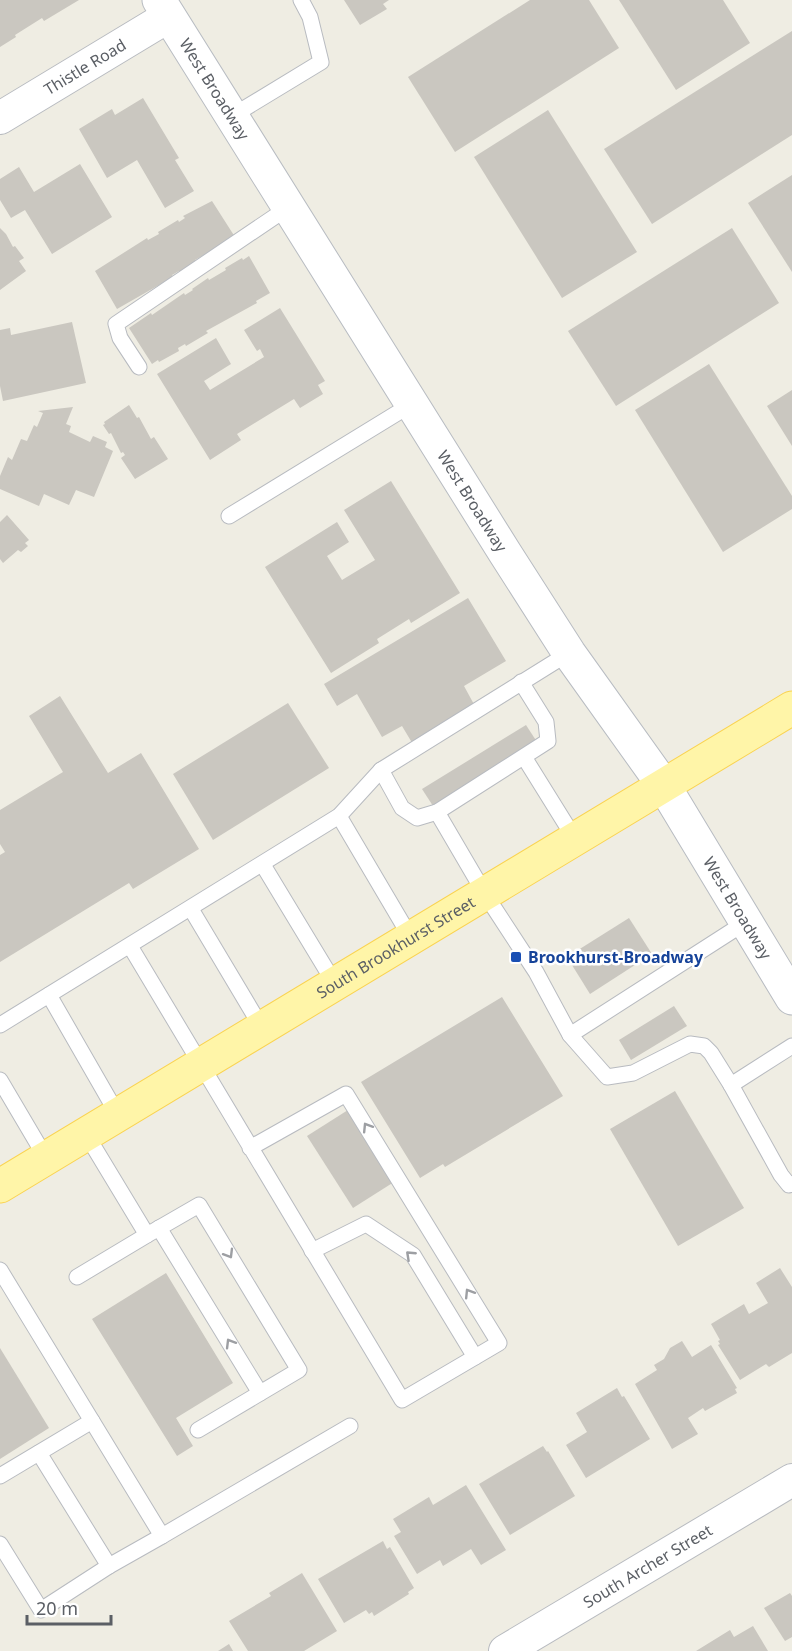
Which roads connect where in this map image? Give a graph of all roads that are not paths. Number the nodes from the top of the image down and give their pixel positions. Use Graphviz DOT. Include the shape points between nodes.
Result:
graph roads {
  1 [pos="301,0"];
  2 [pos="164,8"];
  3 [pos="232,116"];
  4 [pos="0,118"];
  5 [pos="289,207"];
  6 [pos="139,367"];
  7 [pos="412,404"];
  8 [pos="229,516"];
  9 [pos="569,653"];
  10 [pos="521,682"];
  11 [pos="792,708"];
  12 [pos="524,757"];
  13 [pos="381,770"];
  14 [pos="664,786"];
  15 [pos="437,812"];
  16 [pos="339,816"];
  17 [pos="575,839"];
  18 [pos="263,865"];
  19 [pos="485,894"];
  20 [pos="191,909"];
  21 [pos="746,922"];
  22 [pos="411,938"];
  23 [pos="130,946"];
  24 [pos="335,984"];
  25 [pos="49,994"];
  26 [pos="792,998"];
  27 [pos="0,1025"];
  28 [pos="262,1028"];
  29 [pos="570,1035"];
  30 [pos="792,1046"];
  31 [pos="201,1065"];
  32 [pos="0,1080"];
  33 [pos="731,1085"];
  34 [pos="118,1115"];
  35 [pos="86,1134"];
  36 [pos="250,1148"];
  37 [pos="46,1158"];
  38 [pos="792,1184"];
  39 [pos="0,1186"];
  40 [pos="153,1231"];
  41 [pos="312,1251"];
  42 [pos="0,1270"];
  43 [pos="77,1277"];
  44 [pos="475,1358"];
  45 [pos="260,1393"];
  46 [pos="92,1421"];
  47 [pos="350,1426"];
  48 [pos="198,1430"];
  49 [pos="39,1453"];
  50 [pos="0,1476"];
  51 [pos="792,1480"];
  52 [pos="162,1536"];
  53 [pos="0,1544"];
  54 [pos="109,1566"];
  55 [pos="505,1651"];
  1 -- 3 [label="lane" via="310,17 321,62"];
  2 -- 3 [label="main road, West Broadway"];
  2 -- 4 [label="street, Thistle Road"];
  3 -- 5 [label="main road, West Broadway"];
  5 -- 6 [label="lane" via="116,324 120,338"];
  5 -- 7 [label="main road, West Broadway"];
  7 -- 8 [label="lane"];
  7 -- 9 [label="main road, West Broadway"];
  9 -- 10 [label="lane"];
  9 -- 14 [label="main road, West Broadway"];
  10 -- 12 [label="lane" via="546,722 548,741"];
  10 -- 13 [label="lane"];
  11 -- 14 [label="main road, South Brookhurst Street"];
  12 -- 15 [label="lane"];
  12 -- 17 [label="lane"];
  13 -- 15 [label="lane" via="402,808 417,818"];
  13 -- 16 [label="lane"];
  14 -- 17 [label="main road, South Brookhurst Street"];
  14 -- 21 [label="main road, West Broadway"];
  15 -- 19 [label="lane"];
  16 -- 18 [label="lane"];
  16 -- 22 [label="lane"];
  17 -- 19 [label="main road, South Brookhurst Street"];
  18 -- 20 [label="lane"];
  18 -- 24 [label="lane"];
  19 -- 22 [label="main road, South Brookhurst Street"];
  19 -- 29 [label="lane" via="536,972"];
  20 -- 23 [label="lane"];
  20 -- 28 [label="lane"];
  21 -- 26 [label="main road, West Broadway"];
  21 -- 29 [label="lane"];
  22 -- 24 [label="main road, South Brookhurst Street"];
  23 -- 25 [label="lane"];
  23 -- 31 [label="lane"];
  24 -- 28 [label="main road, South Brookhurst Street"];
  25 -- 27 [label="lane"];
  25 -- 34 [label="lane"];
  28 -- 31 [label="main road, South Brookhurst Street"];
  29 -- 33 [label="lane" via="607,1077 633,1073 690,1044 705,1047 711,1053"];
  30 -- 33 [label="lane"];
  31 -- 34 [label="main road, South Brookhurst Street"];
  31 -- 36 [label="lane"];
  32 -- 37 [label="lane"];
  33 -- 38 [label="lane" via="781,1175"];
  34 -- 35 [label="main road, South Brookhurst Street"];
  35 -- 37 [label="main road, South Brookhurst Street"];
  35 -- 40 [label="lane"];
  36 -- 41 [label="lane"];
  44 -- 36 [label="lane, one-way" via="499,1343 346,1094"];
  37 -- 39 [label="main road, South Brookhurst Street"];
  40 -- 43 [label="lane"];
  45 -- 40 [label="lane, one-way"];
  40 -- 45 [label="lane, one-way" via="198,1204 299,1370"];
  44 -- 41 [label="lane, one-way" via="413,1255 366,1224"];
  41 -- 44 [label="lane" via="402,1400"];
  42 -- 46 [label="lane"];
  45 -- 48 [label="lane"];
  46 -- 49 [label="lane"];
  46 -- 52 [label="lane"];
  47 -- 52 [label="lane"];
  49 -- 50 [label="lane"];
  49 -- 54 [label="lane"];
  51 -- 55 [label="street, South Archer Street"];
  52 -- 54 [label="lane"];
  53 -- 54 [label="lane" via="41,1610"];
}
